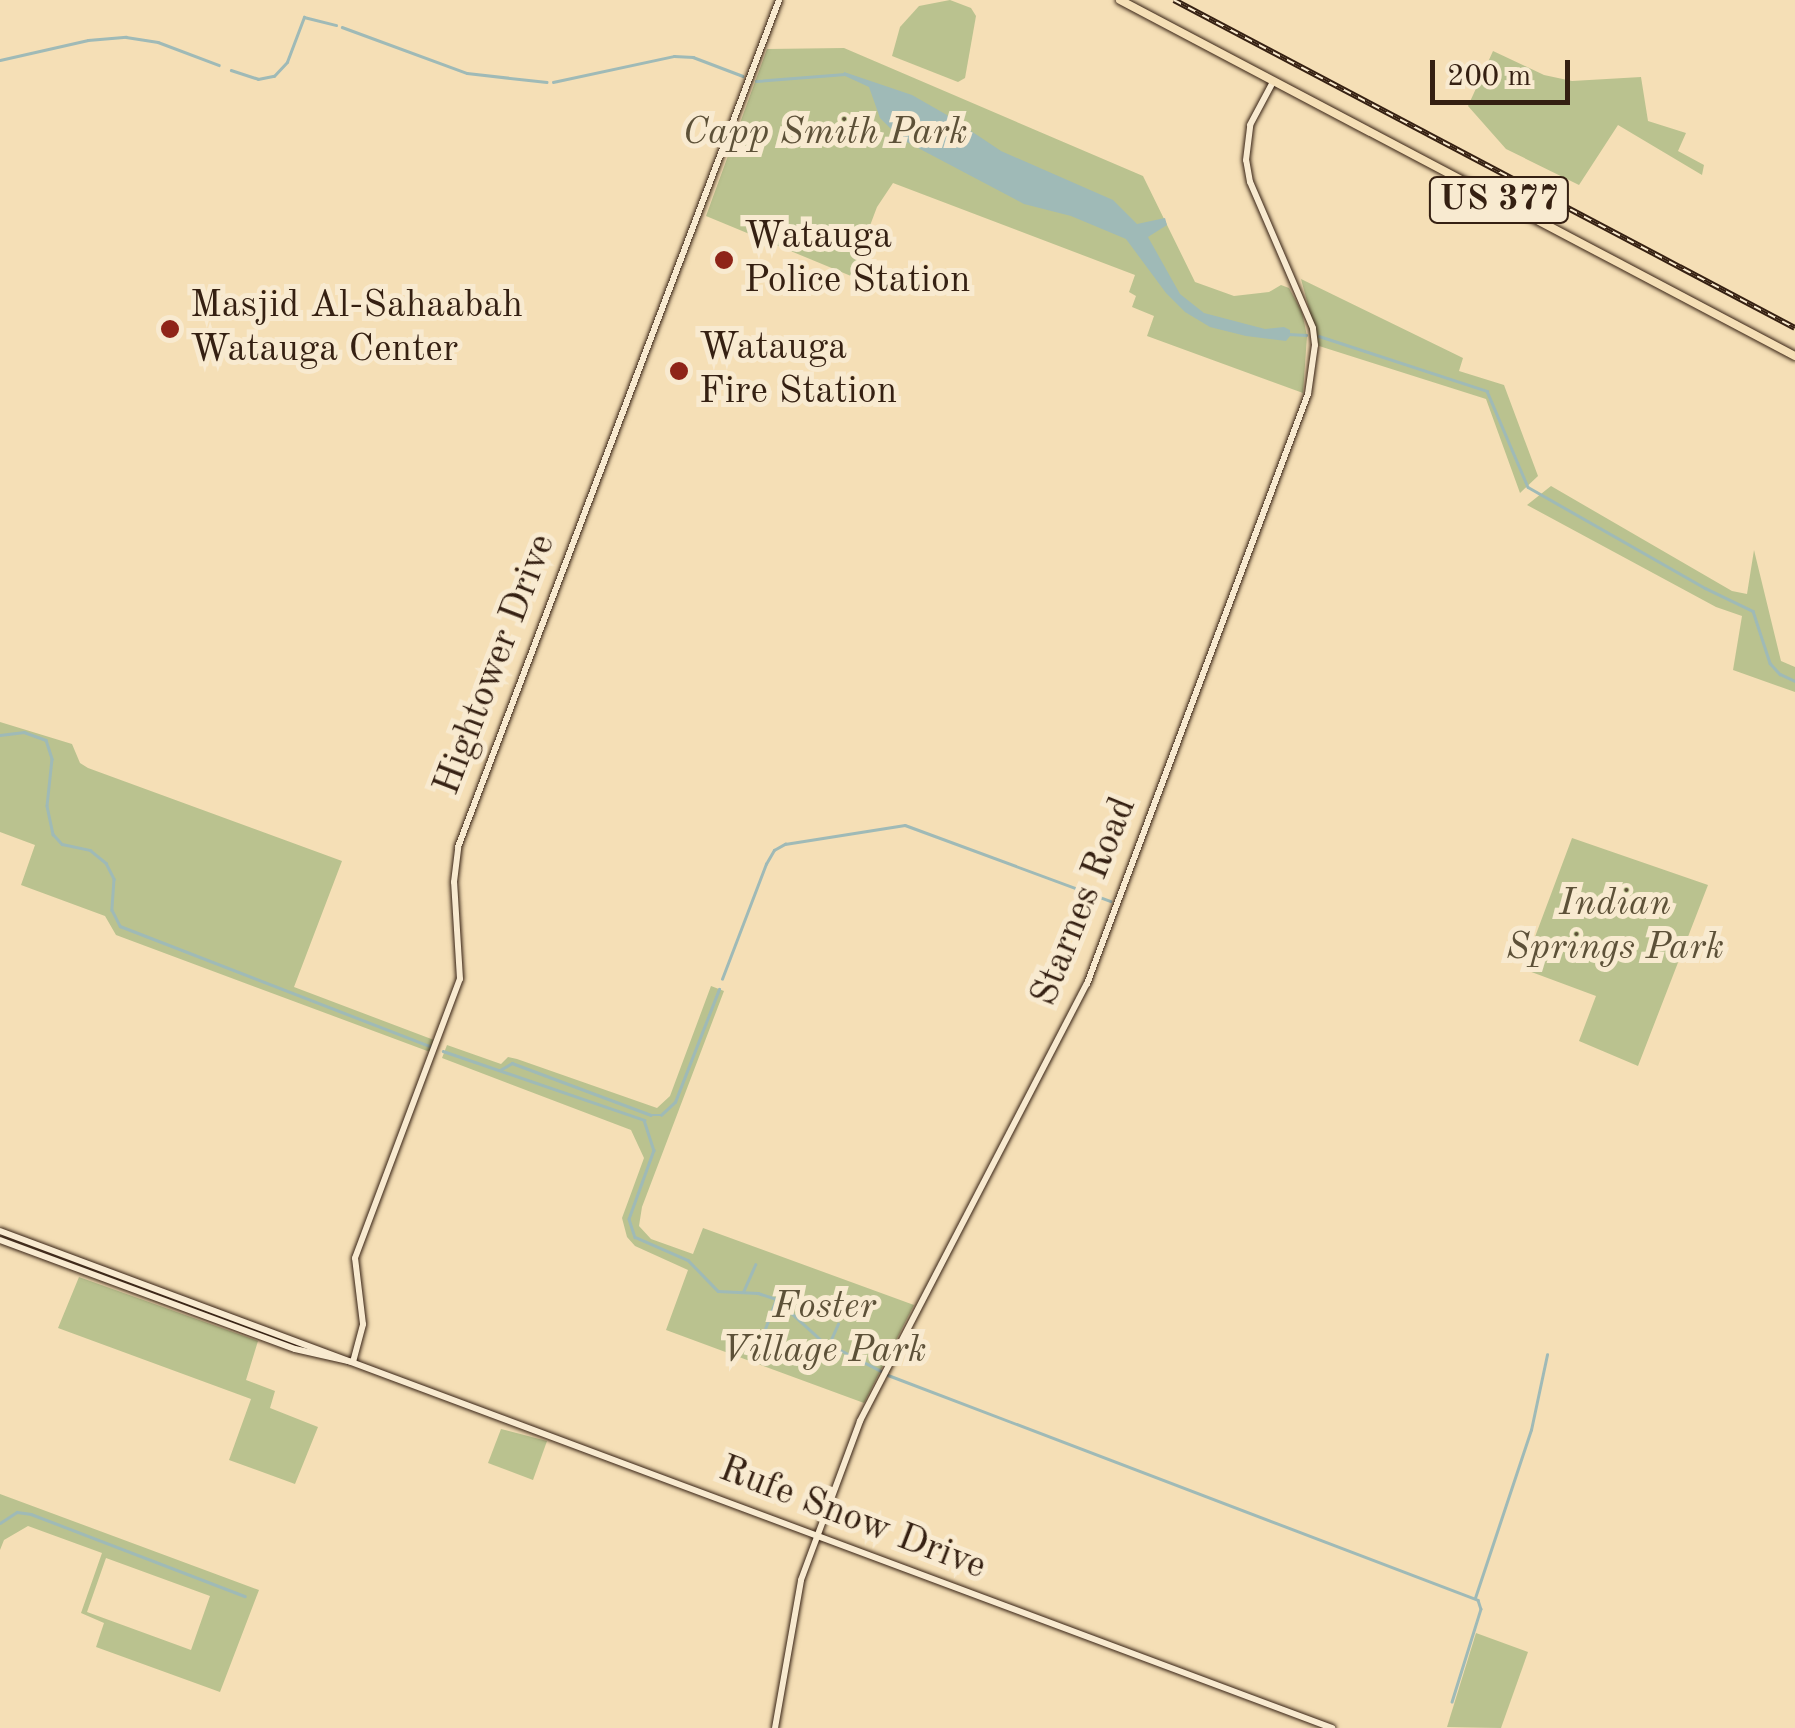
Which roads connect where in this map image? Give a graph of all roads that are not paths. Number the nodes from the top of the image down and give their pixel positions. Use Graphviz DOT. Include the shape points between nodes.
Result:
graph roads {
  1 [pos="779,0"];
  2 [pos="1120,0"];
  3 [pos="1273,82"];
  4 [pos="1795,356"];
  5 [pos="0,1231"];
  6 [pos="0,1240"];
  7 [pos="360,1342"];
  8 [pos="337,1354"];
  9 [pos="353,1362"];
  10 [pos="817,1535"];
  11 [pos="775,1728"];
  12 [pos="1332,1728"];
  1 -- 7 [label="main road, Hightower Drive" via="461,837 454,867 460,979 355,1258"];
  2 -- 3 [label="main road, US 377"];
  3 -- 4 [label="main road, US 377"];
  3 -- 10 [label="main road, Starnes Road" via="1250,124 1246,160 1313,328 1308,394 1087,984 881,1377"];
  5 -- 8 [label="main road, Rufe Snow Drive"];
  6 -- 9 [label="main road, Rufe Snow Drive" via="295,1350"];
  7 -- 8 [label="main road"];
  7 -- 9 [label="main road, Hightower Drive"];
  8 -- 9 [label="main road, Rufe Snow Drive"];
  9 -- 10 [label="main road, Rufe Snow Drive"];
  10 -- 11 [label="main road, Starnes Road" via="798,1597"];
  10 -- 12 [label="main road, Rufe Snow Drive"];
}
